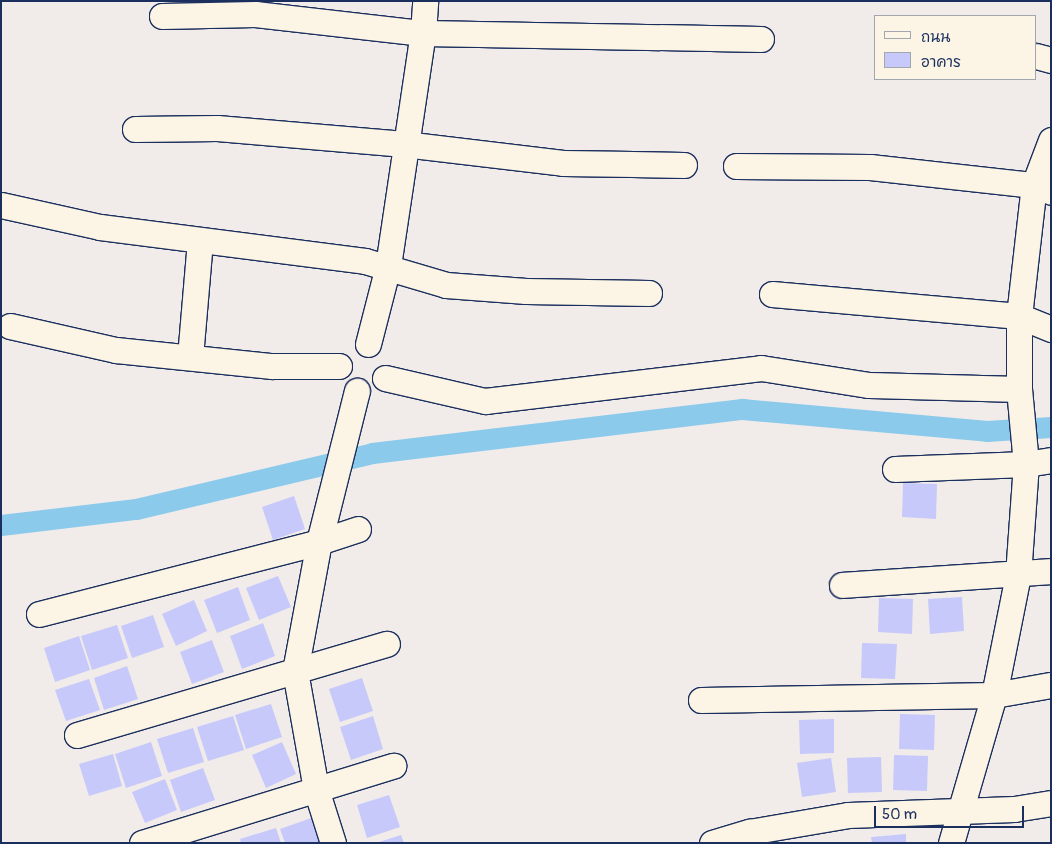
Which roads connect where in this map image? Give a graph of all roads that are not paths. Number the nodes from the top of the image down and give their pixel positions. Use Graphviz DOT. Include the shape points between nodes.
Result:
graph roads {
  1 [pos="425,1"];
  2 [pos="162,16"];
  3 [pos="423,33"];
  4 [pos="761,40"];
  5 [pos="1037,56"];
  6 [pos="1051,60"];
  7 [pos="135,129"];
  8 [pos="1051,140"];
  9 [pos="404,144"];
  10 [pos="684,165"];
  11 [pos="736,166"];
  12 [pos="1042,188"];
  13 [pos="1,205"];
  14 [pos="200,240"];
  15 [pos="388,266"];
  16 [pos="649,292"];
  17 [pos="772,294"];
  18 [pos="1019,316"];
  19 [pos="10,326"];
  20 [pos="1051,329"];
  21 [pos="368,344"];
  22 [pos="190,357"];
  23 [pos="339,366"];
  24 [pos="385,378"];
  25 [pos="357,391"];
  26 [pos="1019,394"];
  27 [pos="1025,459"];
  28 [pos="1051,460"];
  29 [pos="895,469"];
  30 [pos="358,529"];
  31 [pos="319,542"];
  32 [pos="1051,571"];
  33 [pos="1018,575"];
  34 [pos="842,585"];
  35 [pos="39,614"];
  36 [pos="387,644"];
  37 [pos="295,671"];
  38 [pos="1051,685"];
  39 [pos="994,695"];
  40 [pos="701,700"];
  41 [pos="77,734"];
  42 [pos="393,766"];
  43 [pos="316,789"];
  44 [pos="1051,803"];
  45 [pos="961,809"];
  46 [pos="142,843"];
  47 [pos="333,843"];
  48 [pos="712,843"];
  49 [pos="951,843"];
  1 -- 3 [label="street"];
  2 -- 3 [label="street" via="254,14"];
  3 -- 4 [label="street"];
  3 -- 9 [label="street"];
  5 -- 6 [label="street"];
  7 -- 9 [label="street" via="217,128"];
  8 -- 12 [label="street"];
  9 -- 10 [label="street" via="563,163"];
  9 -- 15 [label="street"];
  11 -- 12 [label="street" via="870,168"];
  12 -- 18 [label="street"];
  13 -- 14 [label="street" via="100,227"];
  14 -- 15 [label="street"];
  14 -- 22 [label="street"];
  15 -- 16 [label="street" via="410,277 446,285 526,291"];
  15 -- 21 [label="street"];
  17 -- 18 [label="street"];
  18 -- 20 [label="street"];
  18 -- 26 [label="street"];
  19 -- 22 [label="street" via="116,350"];
  21 -- 23 [label="street" via="360,343 346,351"];
  21 -- 24 [label="street" via="385,357"];
  22 -- 23 [label="street" via="272,366"];
  23 -- 25 [label="street" via="344,382"];
  24 -- 25 [label="street" via="373,389"];
  24 -- 26 [label="street" via="492,401 761,368 868,385"];
  25 -- 31 [label="street"];
  26 -- 27 [label="street"];
  27 -- 28 [label="street"];
  27 -- 29 [label="street"];
  27 -- 33 [label="street"];
  30 -- 31 [label="street"];
  31 -- 35 [label="street"];
  31 -- 37 [label="street"];
  32 -- 33 [label="street"];
  33 -- 34 [label="street"];
  33 -- 39 [label="street"];
  36 -- 37 [label="street"];
  37 -- 41 [label="street"];
  37 -- 43 [label="street"];
  38 -- 39 [label="street"];
  39 -- 40 [label="street"];
  39 -- 45 [label="street"];
  42 -- 43 [label="street"];
  43 -- 46 [label="street"];
  43 -- 47 [label="street"];
  44 -- 45 [label="street" via="1014,809"];
  45 -- 48 [label="street" via="848,815 749,832"];
  45 -- 49 [label="street"];
}
